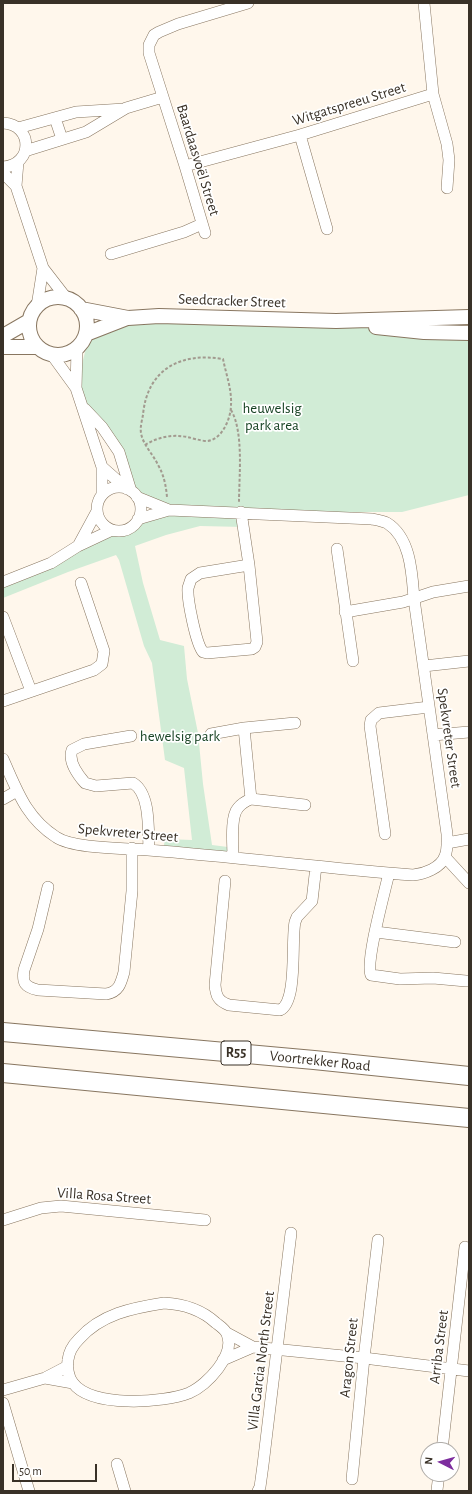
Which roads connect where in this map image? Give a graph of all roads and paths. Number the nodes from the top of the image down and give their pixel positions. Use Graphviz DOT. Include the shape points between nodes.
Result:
graph roads {
  1 [pos="248,3"];
  2 [pos="424,3"];
  3 [pos="433,94"];
  4 [pos="163,97"];
  5 [pos="126,108"];
  6 [pos="55,118"];
  7 [pos="3,123"];
  8 [pos="18,128"];
  9 [pos="300,135"];
  10 [pos="62,139"];
  11 [pos="25,151"];
  12 [pos="18,162"];
  13 [pos="185,166"];
  14 [pos="3,168"];
  15 [pos="3,173"];
  16 [pos="16,186"];
  17 [pos="447,188"];
  18 [pos="327,229"];
  19 [pos="110,254"];
  20 [pos="43,268"];
  21 [pos="67,298"];
  22 [pos="37,306"];
  23 [pos="81,309"];
  24 [pos="469,317"];
  25 [pos="128,318"];
  26 [pos="29,321"];
  27 [pos="336,322"];
  28 [pos="469,333"];
  29 [pos="86,334"];
  30 [pos="3,336"];
  31 [pos="3,346"];
  32 [pos="36,347"];
  33 [pos="77,349"];
  34 [pos="52,355"];
  35 [pos="76,388"];
  36 [pos="83,407"];
  37 [pos="230,409"];
  38 [pos="146,445"];
  39 [pos="102,467"];
  40 [pos="132,493"];
  41 [pos="102,495"];
  42 [pos="169,510"];
  43 [pos="97,511"];
  44 [pos="240,512"];
  45 [pos="138,519"];
  46 [pos="112,530"];
  47 [pos="78,546"];
  48 [pos="337,549"];
  49 [pos="249,565"];
  50 [pos="3,582"];
  51 [pos="81,583"];
  52 [pos="469,586"];
  53 [pos="414,599"];
  54 [pos="345,612"];
  55 [pos="3,617"];
  56 [pos="353,661"];
  57 [pos="469,661"];
  58 [pos="424,666"];
  59 [pos="31,691"];
  60 [pos="3,701"];
  61 [pos="429,707"];
  62 [pos="295,723"];
  63 [pos="244,728"];
  64 [pos="469,732"];
  65 [pos="211,734"];
  66 [pos="433,735"];
  67 [pos="131,736"];
  68 [pos="3,759"];
  69 [pos="17,790"];
  70 [pos="3,799"];
  71 [pos="251,799"];
  72 [pos="305,805"];
  73 [pos="385,834"];
  74 [pos="469,839"];
  75 [pos="447,843"];
  76 [pos="132,848"];
  77 [pos="149,850"];
  78 [pos="233,857"];
  79 [pos="445,857"];
  80 [pos="316,866"];
  81 [pos="389,873"];
  82 [pos="225,881"];
  83 [pos="469,883"];
  84 [pos="48,887"];
  85 [pos="376,932"];
  86 [pos="455,942"];
  87 [pos="466,981"];
  88 [pos="3,1032"];
  89 [pos="3,1074"];
  90 [pos="469,1076"];
  91 [pos="469,1118"];
  92 [pos="3,1220"];
  93 [pos="205,1220"];
  94 [pos="291,1233"];
  95 [pos="378,1240"];
  96 [pos="465,1247"];
  97 [pos="227,1333"];
  98 [pos="253,1347"];
  99 [pos="277,1349"];
  100 [pos="364,1358"];
  101 [pos="223,1360"];
  102 [pos="68,1366"];
  103 [pos="451,1369"];
  104 [pos="469,1371"];
  105 [pos="45,1378"];
  106 [pos="73,1384"];
  107 [pos="3,1390"];
  108 [pos="3,1403"];
  109 [pos="443,1442"];
  110 [pos="117,1464"];
  111 [pos="352,1479"];
  112 [pos="438,1482"];
  113 [pos="437,1490"];
  114 [pos="29,1491"];
  115 [pos="125,1491"];
  116 [pos="258,1491"];
  1 -- 4 [label="street" via="178,24 154,35 149,45 149,53"];
  2 -- 3 [label="street"];
  3 -- 9 [label="street, Witgatspreeu Street"];
  3 -- 17 [label="street" via="447,144"];
  4 -- 5 [label="street"];
  4 -- 13 [label="street, Baardaasvoël Street"];
  5 -- 6 [label="street" via="76,112"];
  5 -- 10 [label="street" via="97,127"];
  6 -- 8 [label="street"];
  6 -- 10 [label="street"];
  7 -- 8 [label="street"];
  8 -- 11 [label="street" via="25,138"];
  9 -- 13 [label="street, Witgatspreeu Street"];
  9 -- 18 [label="street"];
  10 -- 11 [label="street"];
  11 -- 12 [label="street"];
  12 -- 14 [label="street"];
  12 -- 16 [label="street"];
  13 -- 19 [label="street, Baardaasvoël Street" via="203,228"];
  15 -- 16 [label="street"];
  16 -- 20 [label="street"];
  20 -- 21 [label="street"];
  20 -- 22 [label="street"];
  21 -- 22 [label="street" via="50,298"];
  21 -- 23 [label="street"];
  22 -- 26 [label="street"];
  23 -- 25 [label="street, Seedcracker Street"];
  23 -- 29 [label="street" via="87,322"];
  24 -- 27 [label="street, Seedcracker Street"];
  25 -- 27 [label="street, Seedcracker Street" via="159,316"];
  25 -- 29 [label="street, Seedcracker Street"];
  26 -- 30 [label="street"];
  26 -- 32 [label="street" via="28,328"];
  27 -- 28 [label="street, Seedcracker Street" via="401,330"];
  29 -- 33 [label="street"];
  31 -- 32 [label="street"];
  32 -- 34 [label="street"];
  33 -- 34 [label="street" via="69,354"];
  33 -- 35 [label="street"];
  34 -- 35 [label="street"];
  35 -- 36 [label="street"];
  36 -- 39 [label="street"];
  36 -- 40 [label="street" via="102,427 119,452"];
  37 -- 38 [label="path" via="224,429 213,439 206,441 185,436 170,436 152,440"];
  37 -- 38 [label="path" via="230,394 223,359 212,357 179,361 156,376 143,405 141,431"];
  37 -- 44 [label="path" via="234,416 239,443"];
  38 -- 42 [label="path" via="163,476"];
  39 -- 40 [label="street"];
  39 -- 41 [label="street"];
  40 -- 41 [label="street" via="125,488 115,487"];
  40 -- 42 [label="street, Spekvreter Street"];
  40 -- 45 [label="street" via="140,504"];
  41 -- 43 [label="street"];
  42 -- 44 [label="street, Spekvreter Street"];
  42 -- 45 [label="street, Spekvreter Street"];
  43 -- 46 [label="street" via="102,523"];
  43 -- 47 [label="street"];
  44 -- 49 [label="street"];
  44 -- 53 [label="street, Spekvreter Street" via="372,519 386,522 397,532 404,545 411,570"];
  45 -- 46 [label="street" via="133,526 126,529"];
  46 -- 47 [label="street"];
  47 -- 50 [label="street" via="51,563"];
  48 -- 54 [label="street"];
  49 -- 49 [label="street" via="257,633 256,645 252,649 207,654 198,642 192,616 188,593 191,579 200,573"];
  51 -- 59 [label="street" via="104,651 102,664 94,670"];
  52 -- 53 [label="street" via="433,592"];
  53 -- 54 [label="street"];
  53 -- 58 [label="street, Spekvreter Street"];
  54 -- 56 [label="street"];
  55 -- 59 [label="street"];
  57 -- 58 [label="street"];
  58 -- 61 [label="street, Spekvreter Street"];
  59 -- 60 [label="street"];
  61 -- 66 [label="street, Spekvreter Street"];
  61 -- 73 [label="street" via="379,713 371,720"];
  62 -- 63 [label="street"];
  63 -- 65 [label="street"];
  63 -- 71 [label="street"];
  64 -- 66 [label="street"];
  66 -- 75 [label="street, Spekvreter Street"];
  67 -- 77 [label="street" via="84,744 72,750 71,757 85,783 96,786 133,784 140,788 146,805"];
  68 -- 69 [label="street, Spekvreter Street"];
  69 -- 70 [label="street"];
  69 -- 76 [label="street, Spekvreter Street" via="32,816 57,838 74,844"];
  71 -- 72 [label="street"];
  71 -- 78 [label="street" via="238,807 235,814"];
  74 -- 75 [label="street"];
  75 -- 79 [label="street, Spekvreter Street"];
  76 -- 77 [label="street, Spekvreter Street"];
  76 -- 84 [label="street" via="132,891 124,972 121,985 112,993 38,990 30,988 24,982 24,970 38,929"];
  77 -- 78 [label="street, Spekvreter Street"];
  78 -- 80 [label="street, Spekvreter Street"];
  79 -- 81 [label="street, Spekvreter Street" via="426,873"];
  79 -- 83 [label="street"];
  80 -- 81 [label="street, Spekvreter Street"];
  80 -- 82 [label="street" via="312,901 295,922 289,1001 286,1007 280,1010 229,1005 223,1003 216,995"];
  81 -- 85 [label="street"];
  85 -- 86 [label="street"];
  85 -- 87 [label="street" via="370,952 369,970 372,976"];
  88 -- 90 [label="main road, Voortrekker Road / R55"];
  89 -- 91 [label="main road"];
  92 -- 93 [label="street, Villa Rosa Street" via="41,1208 61,1206"];
  94 -- 99 [label="street, Villa Garcia North Street"];
  95 -- 100 [label="street, Aragon Street"];
  96 -- 103 [label="street, Arriba Street"];
  97 -- 98 [label="street"];
  97 -- 101 [label="street" via="229,1346"];
  97 -- 102 [label="street" via="210,1318 178,1304 164,1303 133,1309 104,1319 85,1332 70,1352"];
  98 -- 99 [label="street"];
  98 -- 101 [label="street"];
  99 -- 100 [label="street"];
  99 -- 116 [label="street, Villa Garcia North Street" via="264,1465"];
  100 -- 103 [label="street"];
  100 -- 111 [label="street, Aragon Street"];
  101 -- 106 [label="street" via="203,1384 190,1393 170,1398 136,1402 113,1400 91,1394"];
  102 -- 105 [label="street"];
  102 -- 106 [label="street"];
  103 -- 104 [label="street"];
  103 -- 109 [label="street, Arriba Street"];
  105 -- 106 [label="street"];
  105 -- 107 [label="street"];
  108 -- 114 [label="street"];
  110 -- 115 [label="street"];
  112 -- 113 [label="street"];
}
